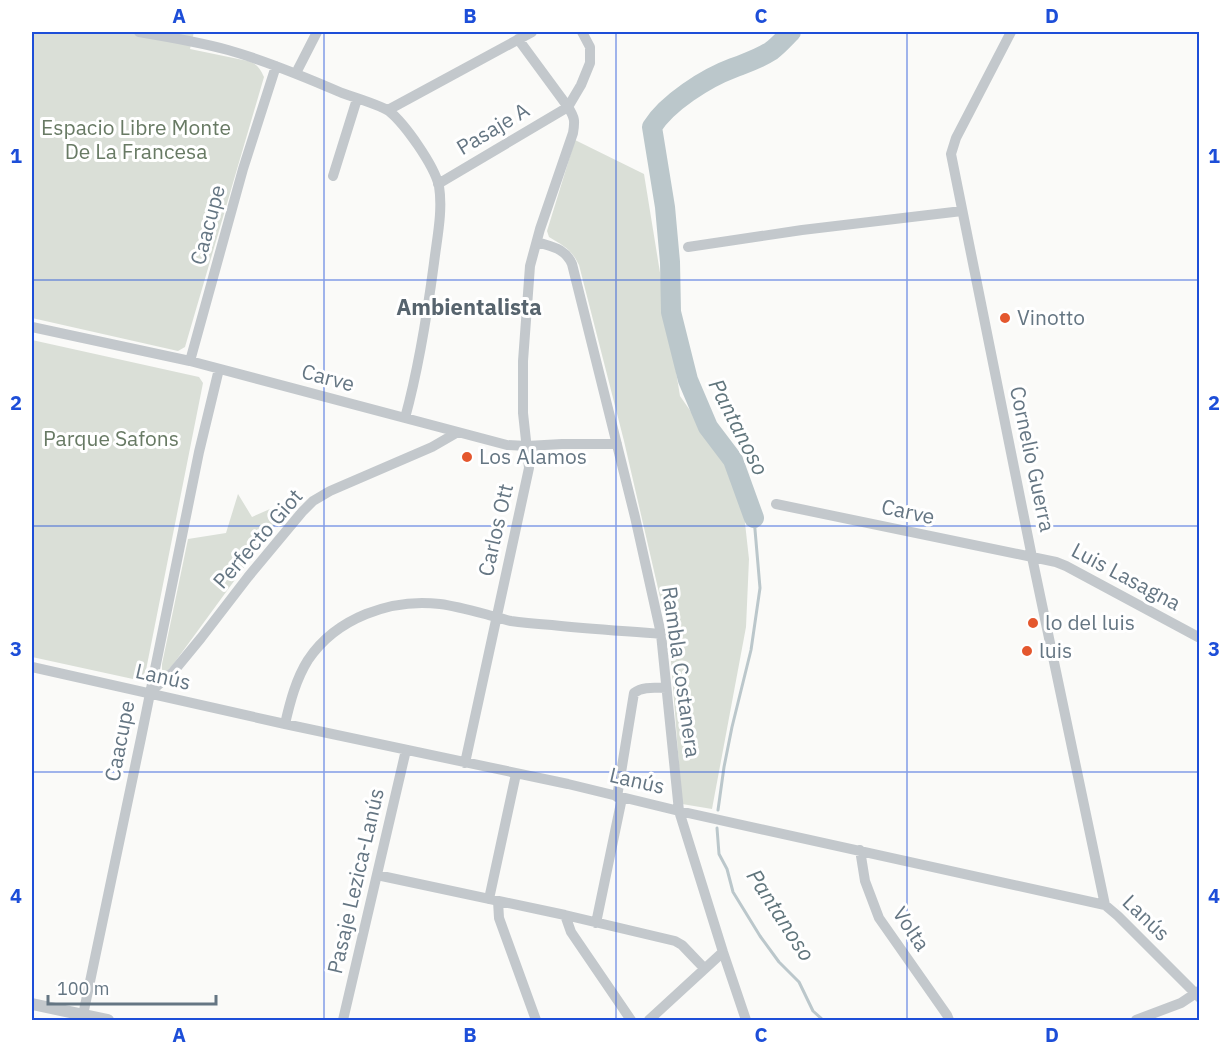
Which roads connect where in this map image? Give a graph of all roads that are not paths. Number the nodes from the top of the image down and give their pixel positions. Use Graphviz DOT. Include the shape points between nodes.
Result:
graph roads {
  1 [pos="139,32"];
  2 [pos="317,32"];
  3 [pos="532,32"];
  4 [pos="582,32"];
  5 [pos="1011,32"];
  6 [pos="198,37"];
  7 [pos="518,39"];
  8 [pos="276,66"];
  9 [pos="296,73"];
  10 [pos="357,99"];
  11 [pos="568,107"];
  12 [pos="388,111"];
  13 [pos="333,176"];
  14 [pos="438,184"];
  15 [pos="962,212"];
  16 [pos="537,242"];
  17 [pos="688,247"];
  18 [pos="32,327"];
  19 [pos="190,361"];
  20 [pos="219,369"];
  21 [pos="405,418"];
  22 [pos="458,432"];
  23 [pos="617,444"];
  24 [pos="527,446"];
  25 [pos="776,504"];
  26 [pos="1032,557"];
  27 [pos="497,617"];
  28 [pos="661,634"];
  29 [pos="1200,638"];
  30 [pos="32,667"];
  31 [pos="666,688"];
  32 [pos="149,694"];
  33 [pos="285,724"];
  34 [pos="406,750"];
  35 [pos="465,763"];
  36 [pos="516,774"];
  37 [pos="619,797"];
  38 [pos="679,811"];
  39 [pos="860,850"];
  40 [pos="377,874"];
  41 [pos="494,900"];
  42 [pos="1105,905"];
  43 [pos="565,915"];
  44 [pos="596,923"];
  45 [pos="723,952"];
  46 [pos="704,968"];
  47 [pos="1198,994"];
  48 [pos="32,1004"];
  49 [pos="83,1015"];
  50 [pos="108,1020"];
  51 [pos="343,1020"];
  52 [pos="536,1020"];
  53 [pos="631,1020"];
  54 [pos="649,1020"];
  55 [pos="746,1020"];
  56 [pos="949,1020"];
  57 [pos="1136,1020"];
  1 -- 6 [label="street"];
  2 -- 9 [label="street"];
  3 -- 7 [label="street"];
  4 -- 11 [label="street" via="590,47 590,63"];
  5 -- 15 [label="street, Cornelio Guerra" via="951,154"];
  6 -- 8 [label="street"];
  7 -- 11 [label="street, Carlos Ott"];
  7 -- 12 [label="street"];
  8 -- 9 [label="street"];
  8 -- 19 [label="street, Caacupe"];
  9 -- 10 [label="street"];
  10 -- 12 [label="street"];
  10 -- 13 [label="street"];
  11 -- 14 [label="street, Pasaje A"];
  11 -- 16 [label="street, Carlos Ott" via="574,116 573,134"];
  12 -- 14 [label="street" via="423,154"];
  14 -- 21 [label="street" via="438,231 426,324"];
  15 -- 17 [label="street"];
  15 -- 26 [label="street, Cornelio Guerra"];
  16 -- 23 [label="street, Rambla Costanera" via="562,251 572,264"];
  16 -- 24 [label="street, Carlos Ott" via="530,266 523,361"];
  18 -- 19 [label="street, Carve"];
  19 -- 20 [label="street, Carve"];
  20 -- 21 [label="street, Carve"];
  20 -- 32 [label="street, Caacupe"];
  21 -- 22 [label="street, Carve"];
  22 -- 24 [label="street, Carve"];
  22 -- 32 [label="street, Perfecto Giot" via="313,501 173,672"];
  23 -- 24 [label="street, Carve"];
  23 -- 28 [label="street, Rambla Costanera"];
  24 -- 27 [label="street, Carlos Ott" via="528,478"];
  25 -- 26 [label="street, Carve"];
  26 -- 29 [label="street, Luis Lasagna" via="1066,566"];
  26 -- 42 [label="street, Cornelio Guerra"];
  27 -- 28 [label="street"];
  27 -- 33 [label="street" via="439,604 411,604 357,618 319,645 308,661"];
  27 -- 35 [label="street, Carlos Ott"];
  28 -- 31 [label="street, Rambla Costanera"];
  30 -- 32 [label="street, Lanús"];
  31 -- 37 [label="street" via="645,688 634,693"];
  31 -- 38 [label="street, Rambla Costanera"];
  32 -- 33 [label="street, Lanús"];
  32 -- 49 [label="street, Caacupe"];
  33 -- 34 [label="street, Lanús"];
  34 -- 35 [label="street, Lanús"];
  34 -- 40 [label="street, Pasaje Lezica-Lanús"];
  35 -- 36 [label="street, Lanús"];
  36 -- 37 [label="street, Lanús"];
  36 -- 41 [label="street"];
  37 -- 38 [label="street, Lanús"];
  37 -- 44 [label="street"];
  38 -- 39 [label="street, Lanús"];
  38 -- 45 [label="street, Rambla Costanera"];
  39 -- 42 [label="street, Lanús"];
  39 -- 56 [label="street, Volta" via="865,880 879,918"];
  40 -- 41 [label="street"];
  40 -- 51 [label="street, Pasaje Lezica-Lanús"];
  41 -- 43 [label="street"];
  41 -- 52 [label="street"];
  42 -- 47 [label="street, Lanús"];
  43 -- 44 [label="street"];
  43 -- 53 [label="street" via="571,932"];
  44 -- 46 [label="street" via="675,940"];
  45 -- 46 [label="street"];
  45 -- 55 [label="street, Rambla Costanera"];
  46 -- 54 [label="street"];
  47 -- 57 [label="street"];
  48 -- 49 [label="street"];
  49 -- 50 [label="street"];
}
